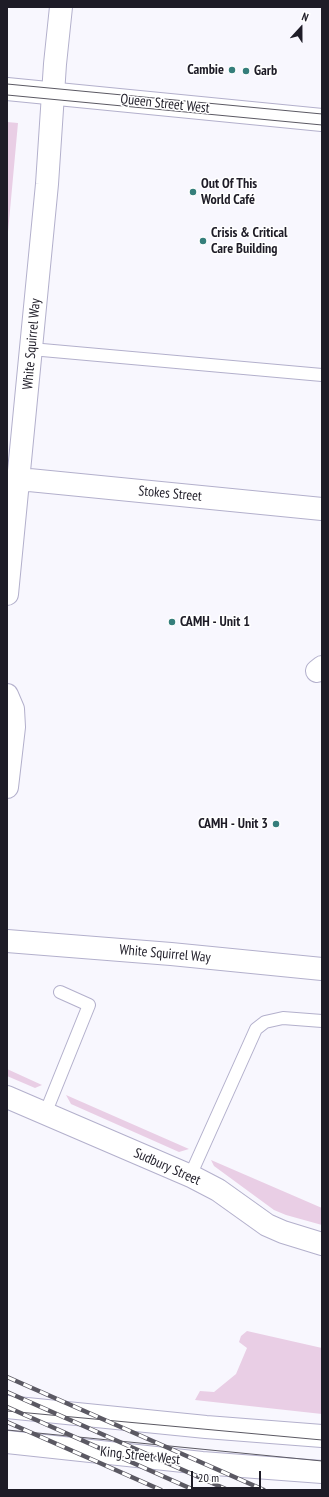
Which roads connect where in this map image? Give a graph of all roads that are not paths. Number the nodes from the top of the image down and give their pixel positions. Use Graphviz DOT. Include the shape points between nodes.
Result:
graph roads {
  1 [pos="61,7"];
  2 [pos="7,89"];
  3 [pos="53,94"];
  4 [pos="322,120"];
  5 [pos="31,349"];
  6 [pos="322,375"];
  7 [pos="19,479"];
  8 [pos="322,509"];
  9 [pos="7,594"];
  10 [pos="7,695"];
  11 [pos="7,787"];
  12 [pos="7,941"];
  13 [pos="322,969"];
  14 [pos="60,992"];
  15 [pos="322,1022"];
  16 [pos="7,1097"];
  17 [pos="45,1114"];
  18 [pos="190,1176"];
  19 [pos="322,1244"];
  20 [pos="7,1407"];
  21 [pos="322,1436"];
  22 [pos="7,1442"];
  23 [pos="322,1472"];
  1 -- 3 [label="street, White Squirrel Way"];
  2 -- 3 [label="street, Queen Street West"];
  3 -- 4 [label="street, Queen Street West"];
  3 -- 5 [label="street, White Squirrel Way"];
  5 -- 6 [label="lane"];
  5 -- 7 [label="street, White Squirrel Way"];
  7 -- 8 [label="street, Stokes Street"];
  7 -- 9 [label="street, White Squirrel Way"];
  10 -- 11 [label="street" via="13,709 14,727"];
  12 -- 13 [label="street, White Squirrel Way"];
  14 -- 17 [label="lane" via="90,1005"];
  15 -- 18 [label="lane" via="283,1018 265,1022 256,1029"];
  16 -- 17 [label="street, Sudbury Street"];
  17 -- 18 [label="street, Sudbury Street"];
  18 -- 19 [label="street, Sudbury Street" via="218,1190 267,1225"];
  20 -- 21 [label="street"];
  22 -- 23 [label="street, King Street West"];
}
